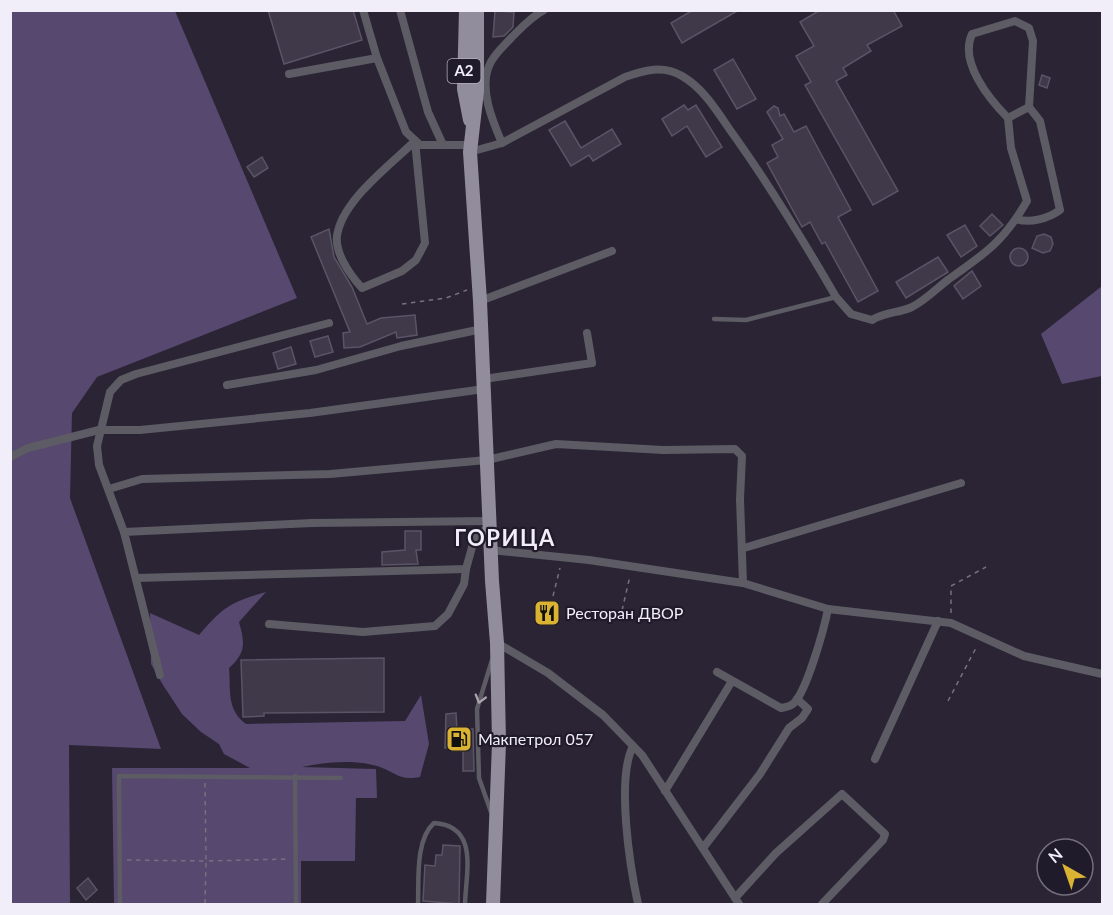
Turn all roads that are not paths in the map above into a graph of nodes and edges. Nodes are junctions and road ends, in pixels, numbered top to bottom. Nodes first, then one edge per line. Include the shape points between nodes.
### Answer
1 (363, 10) edge
2 (400, 10) edge
3 (466, 10) edge
4 (477, 10) edge
5 (544, 10) edge
6 (376, 58) junction
7 (289, 74) dead end
8 (1029, 107) junction
9 (1008, 118) junction
10 (415, 141) junction
11 (471, 142) junction
12 (502, 143) junction
13 (443, 145) junction
14 (1016, 219) junction
15 (612, 251) dead end
16 (836, 297) junction
17 (480, 301) junction
18 (714, 320) dead end
19 (329, 323) dead end
20 (482, 329) junction
21 (587, 333) dead end
22 (484, 384) junction
23 (227, 385) dead end
24 (99, 430) junction
25 (10, 457) edge
26 (487, 460) junction
27 (961, 483) dead end
28 (109, 489) junction
29 (489, 524) junction
30 (124, 532) junction
31 (744, 548) junction
32 (490, 550) junction
33 (466, 569) junction
34 (136, 578) junction
35 (743, 583) junction
36 (828, 609) junction
37 (938, 621) junction
38 (269, 624) dead end
39 (497, 643) junction
40 (717, 672) dead end
41 (1102, 674) edge
42 (160, 675) dead end
43 (732, 681) junction
44 (797, 699) junction
45 (633, 746) junction
46 (874, 759) dead end
47 (295, 776) junction
48 (341, 778) dead end
49 (665, 791) junction
50 (497, 834) junction
51 (703, 848) junction
52 (737, 902) edge
53 (120, 904) edge
54 (296, 904) edge
55 (418, 904) edge
56 (465, 904) edge
57 (493, 904) edge
58 (638, 904) edge
59 (822, 904) edge

1 - 6 street
2 - 13 street via 428,112
3 - 11 main road, A2 via 464,89
4 - 11 main road, A2 via 477,91
5 - 12 street via 532,17 488,67 486,85 491,117
6 - 7 street
6 - 10 street via 406,132
8 - 9 street
8 - 9 street via 1033,41 1029,28 1015,21 972,34 969,59 995,105
8 - 14 street via 1040,121 1060,210 1052,216
9 - 14 street via 1011,148 1027,201
10 - 10 street via 351,204 337,232 341,257 362,288 402,271 416,260 425,243
10 - 13 street via 420,145
11 - 12 street
11 - 13 street
11 - 17 main road, A2
12 - 16 street via 625,77 664,69 681,75 697,87 759,170
14 - 16 street via 999,243 910,308 872,320 851,314
15 - 17 street
16 - 18 lane via 746,320
17 - 20 main road, A2
19 - 24 street via 121,380 110,392
20 - 22 main road, A2
20 - 23 street via 316,370
21 - 22 street via 592,363
22 - 24 street via 310,413 140,430
22 - 26 main road, A2
24 - 25 street via 28,448
24 - 28 street via 99,465
26 - 28 street via 330,474 142,479
26 - 29 main road, A2
26 - 31 street via 556,444 663,450 735,449 742,456
27 - 31 street
28 - 30 street
29 - 30 street via 312,523
29 - 32 main road, A2
29 - 33 street via 474,540
30 - 34 street
31 - 35 street
32 - 35 street
32 - 39 main road, A2
33 - 34 street
33 - 38 street via 464,584 448,614 435,626 363,632
34 - 42 street
35 - 36 street
36 - 37 street
36 - 44 street via 821,642
37 - 41 street via 951,623 1024,656
37 - 46 street
39 - 45 street via 548,673 603,715
39 - 50 main road, A2
39 -> 50 lane via 477,709 479,778
40 - 43 street
43 - 44 street via 781,708
43 - 49 street
44 - 51 street via 806,705 806,714 789,728 760,774
45 - 49 street
45 - 58 street via 627,759 627,823
47 - 48 lane
47 - 53 lane via 119,776
47 - 54 lane
49 - 51 street
50 - 57 main road, A2
51 - 52 street
52 - 59 street via 776,853 842,794 885,834 884,840
55 - 56 lane via 423,841 426,830 434,823 450,824 466,845

